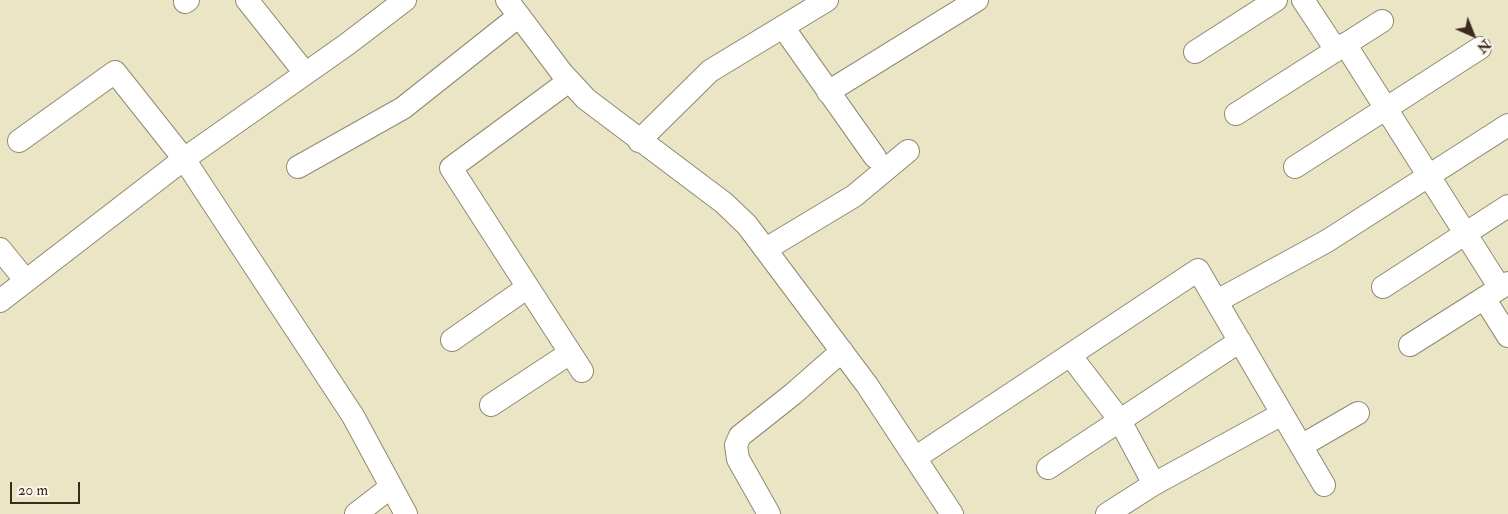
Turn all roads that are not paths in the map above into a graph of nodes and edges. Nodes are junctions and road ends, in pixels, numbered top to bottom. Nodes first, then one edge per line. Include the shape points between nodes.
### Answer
1 (247, 0) edge
2 (405, 0) edge
3 (827, 0) edge
4 (977, 0) edge
5 (1276, 0) edge
6 (1303, 0) edge
7 (513, 8) edge
8 (1382, 21) dead end
9 (783, 27) junction
10 (1341, 47) junction
11 (1480, 48) dead end
12 (1195, 52) dead end
13 (306, 73) junction
14 (569, 81) junction
15 (828, 92) junction
16 (1386, 108) junction
17 (1236, 114) dead end
18 (1508, 125) edge
19 (639, 140) junction
20 (19, 141) dead end
21 (908, 151) dead end
22 (875, 157) dead end
23 (184, 159) junction
24 (298, 167) dead end
25 (1295, 167) dead end
26 (1429, 176) junction
27 (1508, 206) edge
28 (1466, 234) junction
29 (0, 249) edge
30 (766, 249) junction
31 (26, 281) junction
32 (528, 286) junction
33 (1383, 287) dead end
34 (1497, 290) edge
35 (0, 301) edge
36 (1217, 302) junction
37 (1508, 336) edge
38 (452, 340) dead end
39 (1240, 341) junction
40 (1410, 345) dead end
41 (842, 351) junction
42 (1070, 354) junction
43 (491, 405) dead end
44 (1358, 413) dead end
45 (1282, 414) junction
46 (1119, 419) junction
47 (1301, 446) junction
48 (915, 458) junction
49 (1048, 468) dead end
50 (1154, 484) junction
51 (1324, 485) dead end
52 (391, 487) junction
53 (356, 514) edge
54 (406, 514) edge
55 (769, 514) edge
56 (952, 514) edge
57 (1107, 514) edge

1 - 13 street
2 - 13 street
3 - 9 street
4 - 15 street
5 - 12 street
6 - 10 street
7 - 14 street
7 - 24 street via 403,108
8 - 10 street
9 - 15 street
9 - 19 street via 710,71
10 - 16 street
10 - 17 street
11 - 16 street
13 - 23 street
14 - 19 street via 586,100
14 - 32 street via 452,168
15 - 22 street
16 - 25 street
16 - 26 street
18 - 26 street
19 - 30 street via 724,203
20 - 23 street via 115,72
21 - 30 street via 854,196
23 - 31 street
23 - 52 street via 353,416
26 - 28 street
26 - 36 street via 1327,241
27 - 28 street
28 - 33 street
28 - 34 street
29 - 31 street
30 - 41 street
31 - 35 street
32 - 38 street
32 - 43 street via 576,362
34 - 37 street
34 - 40 street
36 - 39 street
36 - 42 street via 1198,270
39 - 45 street
39 - 46 street
41 - 48 street
41 - 55 street via 740,436 736,445 738,459
42 - 46 street
42 - 48 street
44 - 47 street
45 - 47 street
45 - 50 street
46 - 49 street
46 - 50 street
47 - 51 street
48 - 56 street
50 - 57 street
52 - 53 street
52 - 54 street

